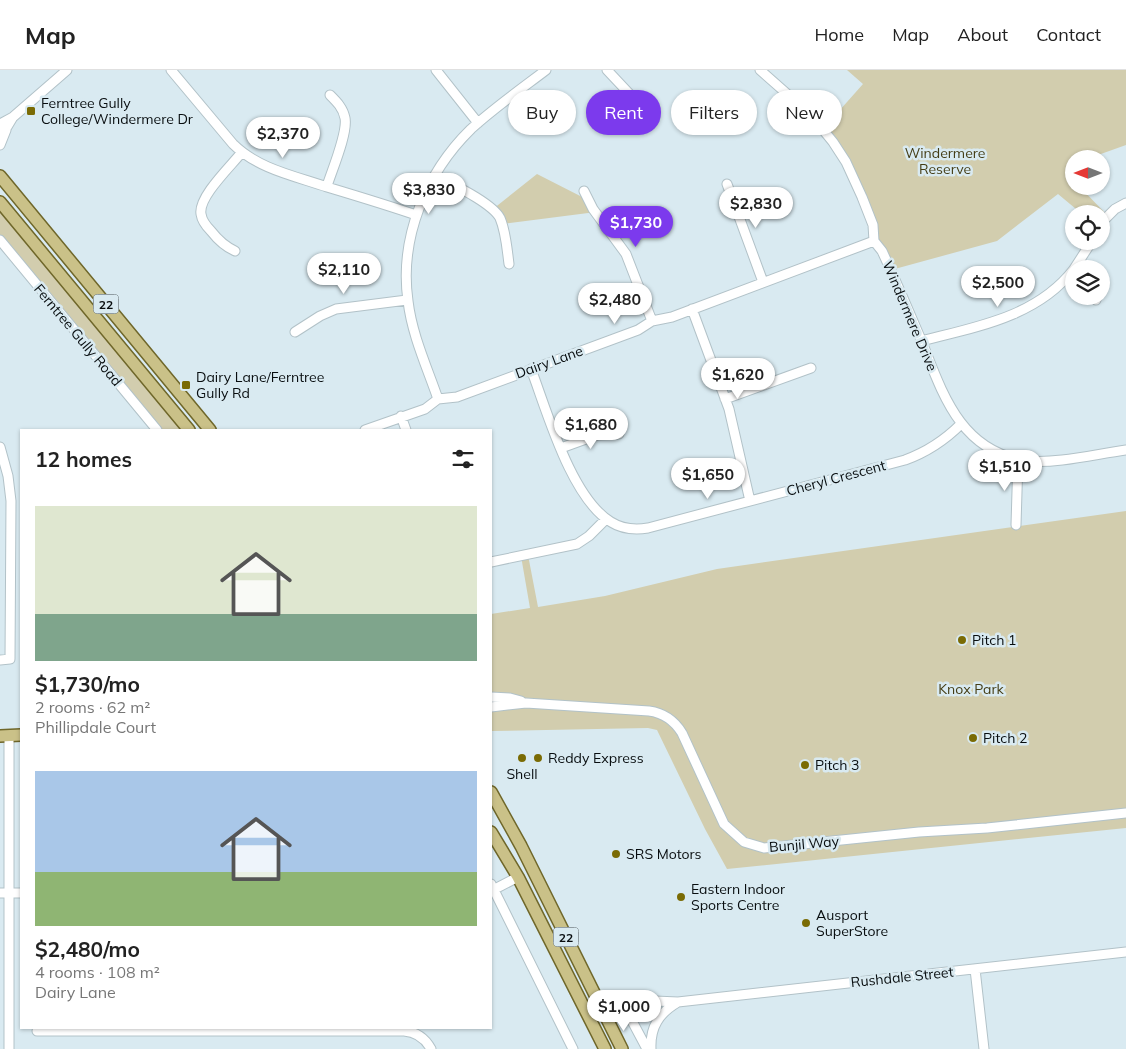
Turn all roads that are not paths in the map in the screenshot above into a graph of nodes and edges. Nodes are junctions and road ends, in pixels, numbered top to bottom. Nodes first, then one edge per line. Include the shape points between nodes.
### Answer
1 (67, 70) edge
2 (171, 70) edge
3 (436, 70) edge
4 (546, 70) edge
5 (607, 70) edge
6 (760, 70) edge
7 (626, 90) edge
8 (330, 95) dead end
9 (478, 123) junction
10 (4, 126) edge
11 (0, 134) edge
12 (0, 145) edge
13 (242, 152) junction
14 (435, 175) junction
15 (0, 176) edge
16 (727, 184) dead end
17 (327, 186) junction
18 (584, 190) dead end
19 (0, 202) edge
20 (1126, 202) edge
21 (1110, 214) edge
22 (416, 215) junction
23 (0, 240) edge
24 (874, 241) junction
25 (235, 251) dead end
26 (509, 264) dead end
27 (1065, 279) edge
28 (763, 282) junction
29 (407, 300) junction
30 (692, 309) junction
31 (652, 321) junction
32 (295, 332) dead end
33 (921, 341) junction
34 (811, 368) dead end
35 (531, 369) junction
36 (438, 399) junction
37 (726, 399) junction
38 (401, 416) junction
39 (962, 424) junction
40 (156, 429) edge
41 (188, 429) edge
42 (209, 429) edge
43 (368, 429) edge
44 (406, 429) edge
45 (620, 434) dead end
46 (0, 447) edge
47 (561, 448) junction
48 (1126, 450) edge
49 (2, 459) edge
50 (1018, 459) junction
51 (750, 501) junction
52 (606, 519) junction
53 (1016, 525) dead end
54 (492, 562) edge
55 (0, 660) edge
56 (492, 697) edge
57 (526, 703) junction
58 (492, 707) edge
59 (4, 736) edge
60 (20, 736) edge
61 (492, 794) edge
62 (1126, 813) edge
63 (492, 834) edge
64 (518, 877) junction
65 (492, 888) edge
66 (4, 893) edge
67 (20, 893) edge
68 (1126, 952) edge
69 (975, 969) junction
70 (678, 1002) junction
71 (623, 1004) junction
72 (600, 1006) junction
73 (586, 1012) junction
74 (4, 1031) edge
75 (37, 1031) dead end
76 (9, 1049) edge
77 (430, 1049) edge
78 (573, 1049) edge
79 (605, 1049) edge
80 (622, 1049) edge
81 (647, 1049) edge
82 (651, 1049) edge
83 (984, 1049) edge

1 - 10 street
2 - 13 street
3 - 9 street
4 - 9 street
5 - 7 street
6 - 24 street, Windermere Drive via 811,115 840,152 872,222
8 - 17 street via 344,113 345,128
9 - 14 street via 454,148
10 - 11 street
10 - 12 street
13 - 17 street via 264,165
13 - 25 street via 206,196 201,210 206,226 221,244
14 - 22 street
14 - 26 street via 496,213 504,231
15 - 42 main road, 22
16 - 28 street
17 - 22 street
18 - 31 street via 626,254
19 - 41 main road, Ferntree Gully Road / 22
20 - 21 street
22 - 29 street via 408,255
23 - 40 street, Ferntree Gully Road
24 - 28 street, Dairy Lane
24 - 33 street, Windermere Drive via 882,251
27 - 33 street via 1038,301 1013,315
28 - 30 street, Dairy Lane
29 - 32 street via 336,309
29 - 36 street via 413,328
30 - 31 street, Dairy Lane
30 - 37 street
31 - 35 street, Dairy Lane via 638,330
33 - 39 street, Windermere Drive via 943,393
34 - 37 street
35 - 36 street, Dairy Lane via 454,398
35 - 47 street, Cheryl Crescent
36 - 38 street, Dairy Lane via 425,409
37 - 51 street
38 - 43 street, Dairy Lane
38 - 44 street
39 - 50 street, Windermere Drive via 985,445
39 - 51 street, Cheryl Crescent via 943,441 914,457
45 - 47 street via 597,435
46 - 49 street
47 - 52 street, Cheryl Crescent via 583,492
48 - 50 street, Windermere Drive via 1048,461
49 - 55 street via 10,492 10,660
50 - 53 street
51 - 52 street, Cheryl Crescent via 641,530 618,526
52 - 54 street via 577,544
56 - 57 street, Bunjil Way
57 - 58 street, Bunjil Way
57 - 62 street, Bunjil Way via 661,713 682,733 724,824 744,842 764,848
59 - 60 main road
59 - 66 street
61 - 72 main road, 22
63 - 64 main road, 22
64 - 65 street
64 - 73 main road, 22
65 - 78 street
66 - 67 street
66 - 74 street
68 - 69 street, Rushdale Street
69 - 70 street, Rushdale Street
69 - 83 street
70 - 71 street, Rushdale Street
70 - 82 street via 664,1011 654,1026
71 - 72 street, Rushdale Street
71 - 81 street
72 - 73 street, Rushdale Street
72 - 80 main road, 22
73 - 79 main road, 22
74 - 76 street
75 - 77 street via 404,1031 424,1038

